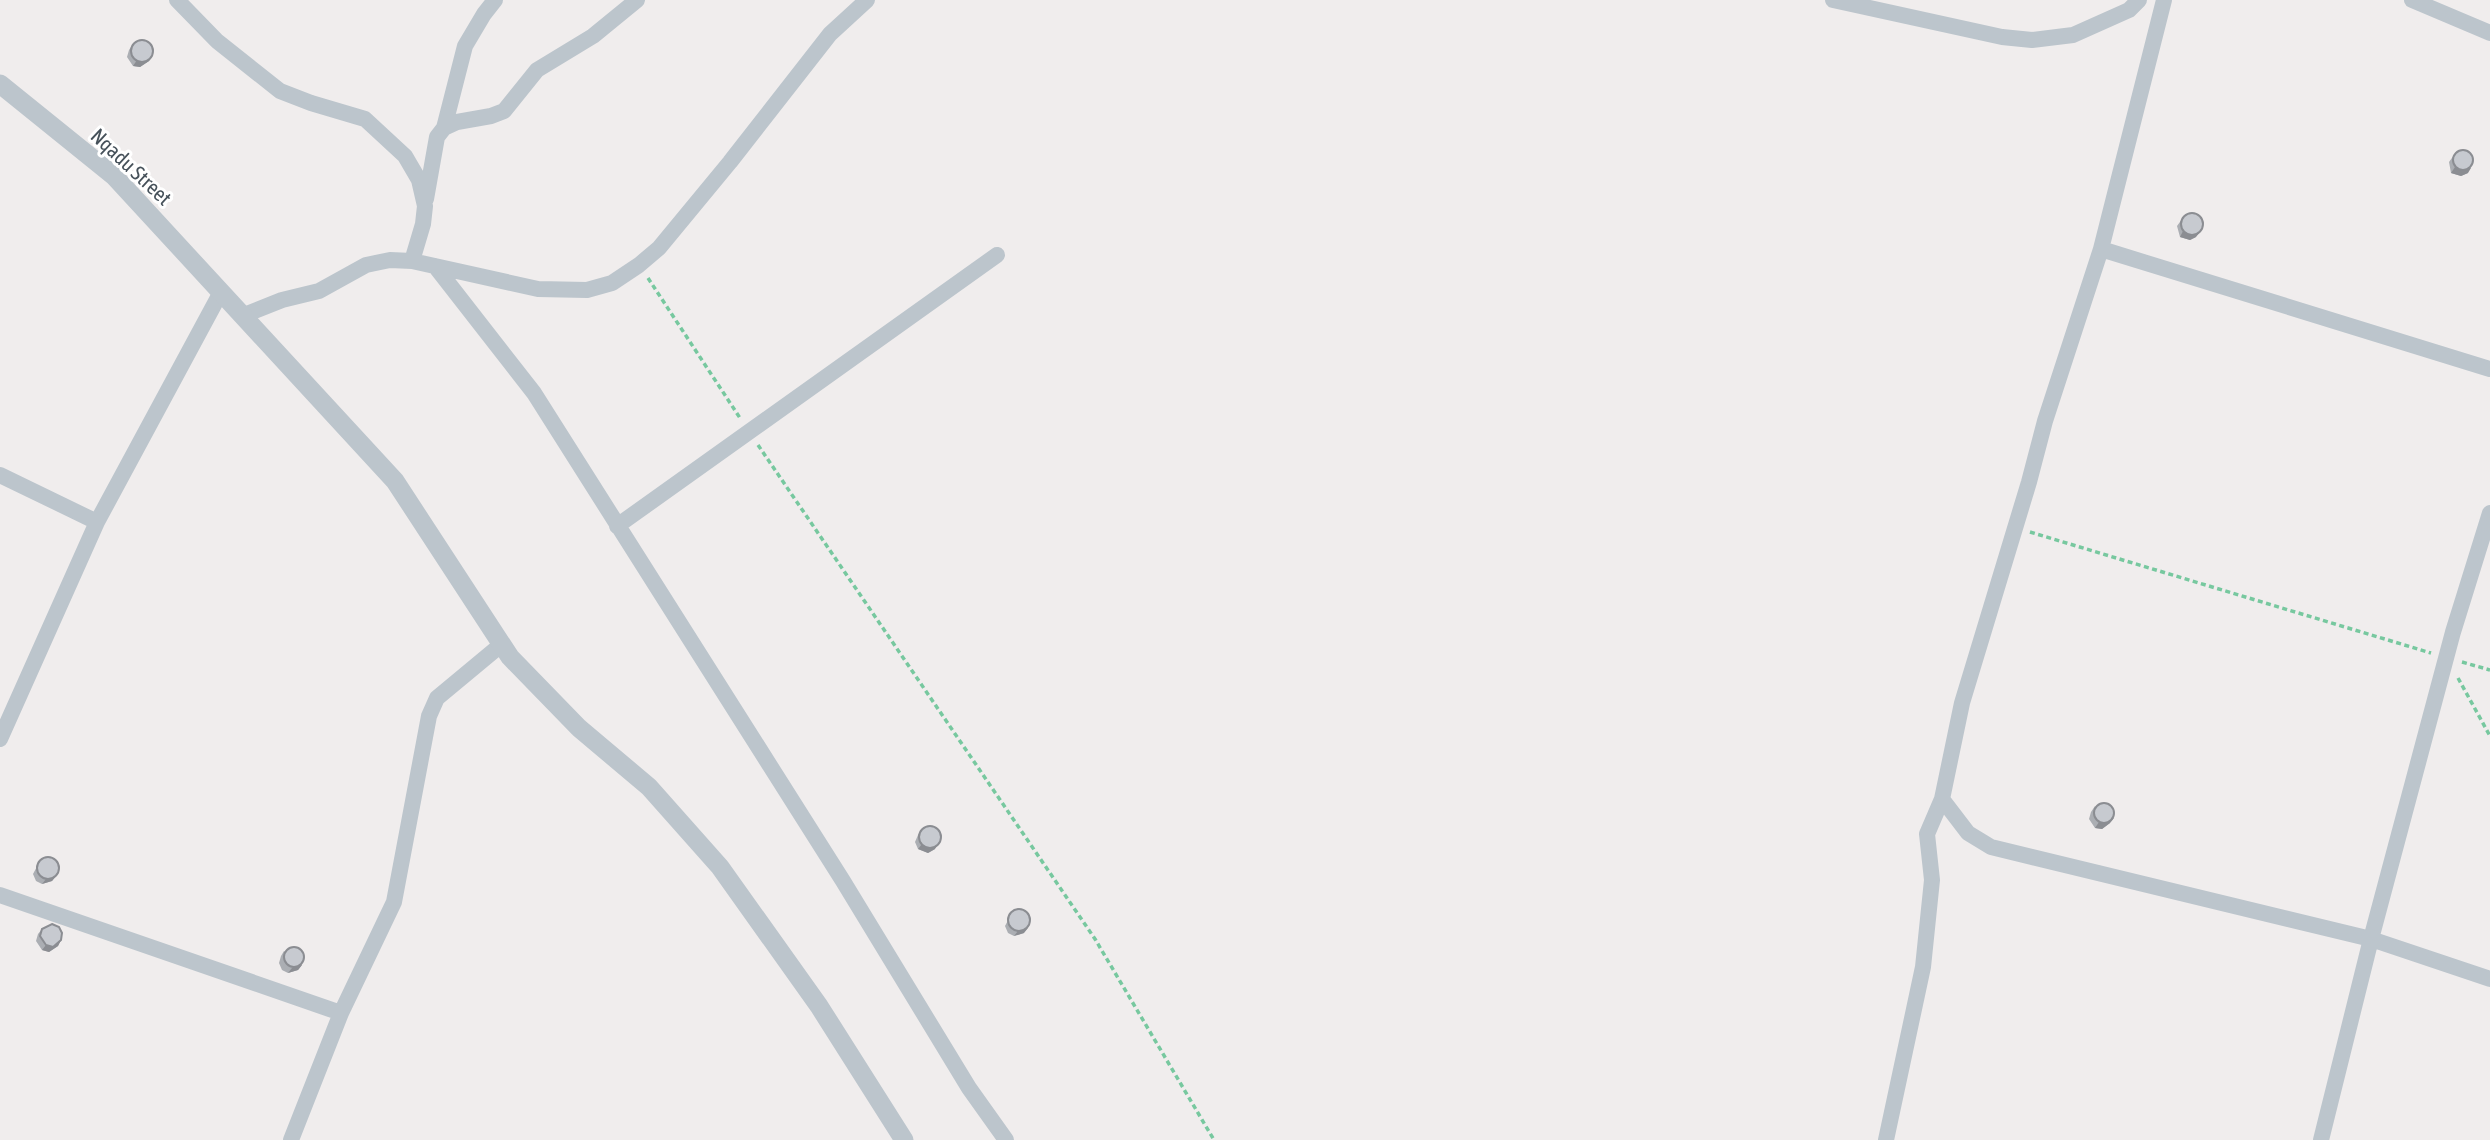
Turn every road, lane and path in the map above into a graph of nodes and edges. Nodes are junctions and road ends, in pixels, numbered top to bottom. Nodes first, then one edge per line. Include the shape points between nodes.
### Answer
1 (177, 0) edge
2 (495, 0) edge
3 (637, 0) edge
4 (867, 0) edge
5 (1833, 0) edge
6 (2138, 0) edge
7 (2164, 0) edge
8 (2412, 0) edge
9 (2490, 33) edge
10 (0, 85) edge
11 (444, 128) junction
12 (425, 206) junction
13 (2101, 249) junction
14 (997, 256) dead end
15 (412, 261) junction
16 (639, 265) junction
17 (435, 266) junction
18 (221, 292) junction
19 (242, 316) junction
20 (2490, 369) edge
21 (749, 432) junction
22 (0, 475) edge
23 (2490, 513) edge
24 (97, 522) junction
25 (617, 526) junction
26 (2015, 528) junction
27 (502, 644) junction
28 (2446, 658) junction
29 (2490, 670) edge
30 (2490, 736) edge
31 (0, 738) edge
32 (1942, 799) junction
33 (0, 895) edge
34 (2371, 939) junction
35 (2490, 979) edge
36 (341, 1013) junction
37 (291, 1140) edge
38 (904, 1140) edge
39 (1006, 1140) edge
40 (1214, 1140) edge
41 (1886, 1140) edge
42 (2321, 1140) edge

1 - 12 street via 217,41 280,91 365,119 376,128 412,166
2 - 11 street via 465,46
3 - 11 street via 593,36 537,70 504,111
4 - 16 street via 830,34 659,248
5 - 6 street via 2032,40 2073,35 2129,10
7 - 13 street
8 - 9 street
10 - 18 street, Nqadu Street via 114,176
11 - 12 street via 437,137
12 - 15 street
13 - 20 street
13 - 26 street
14 - 21 street
15 - 17 street
15 - 19 street via 366,265 318,291
16 - 17 street via 612,283 587,290 538,289
16 - 21 path
17 - 25 street via 534,393
18 - 19 street, Nqadu Street
18 - 24 street
19 - 27 street, Nqadu Street via 395,481
21 - 25 street
21 - 40 path via 1095,939
22 - 24 street
23 - 28 street
24 - 31 street
25 - 39 street
26 - 28 path
26 - 32 street via 1962,703
27 - 36 street via 437,698 429,716 394,902
27 - 38 street, Nqadu Street via 552,702 649,787 720,867 819,1006
28 - 29 path
28 - 30 path
28 - 34 street
32 - 34 street via 1968,833 1991,847
32 - 41 street via 1927,834 1932,880 1923,967
33 - 36 street
34 - 35 street
34 - 42 street
36 - 37 street

